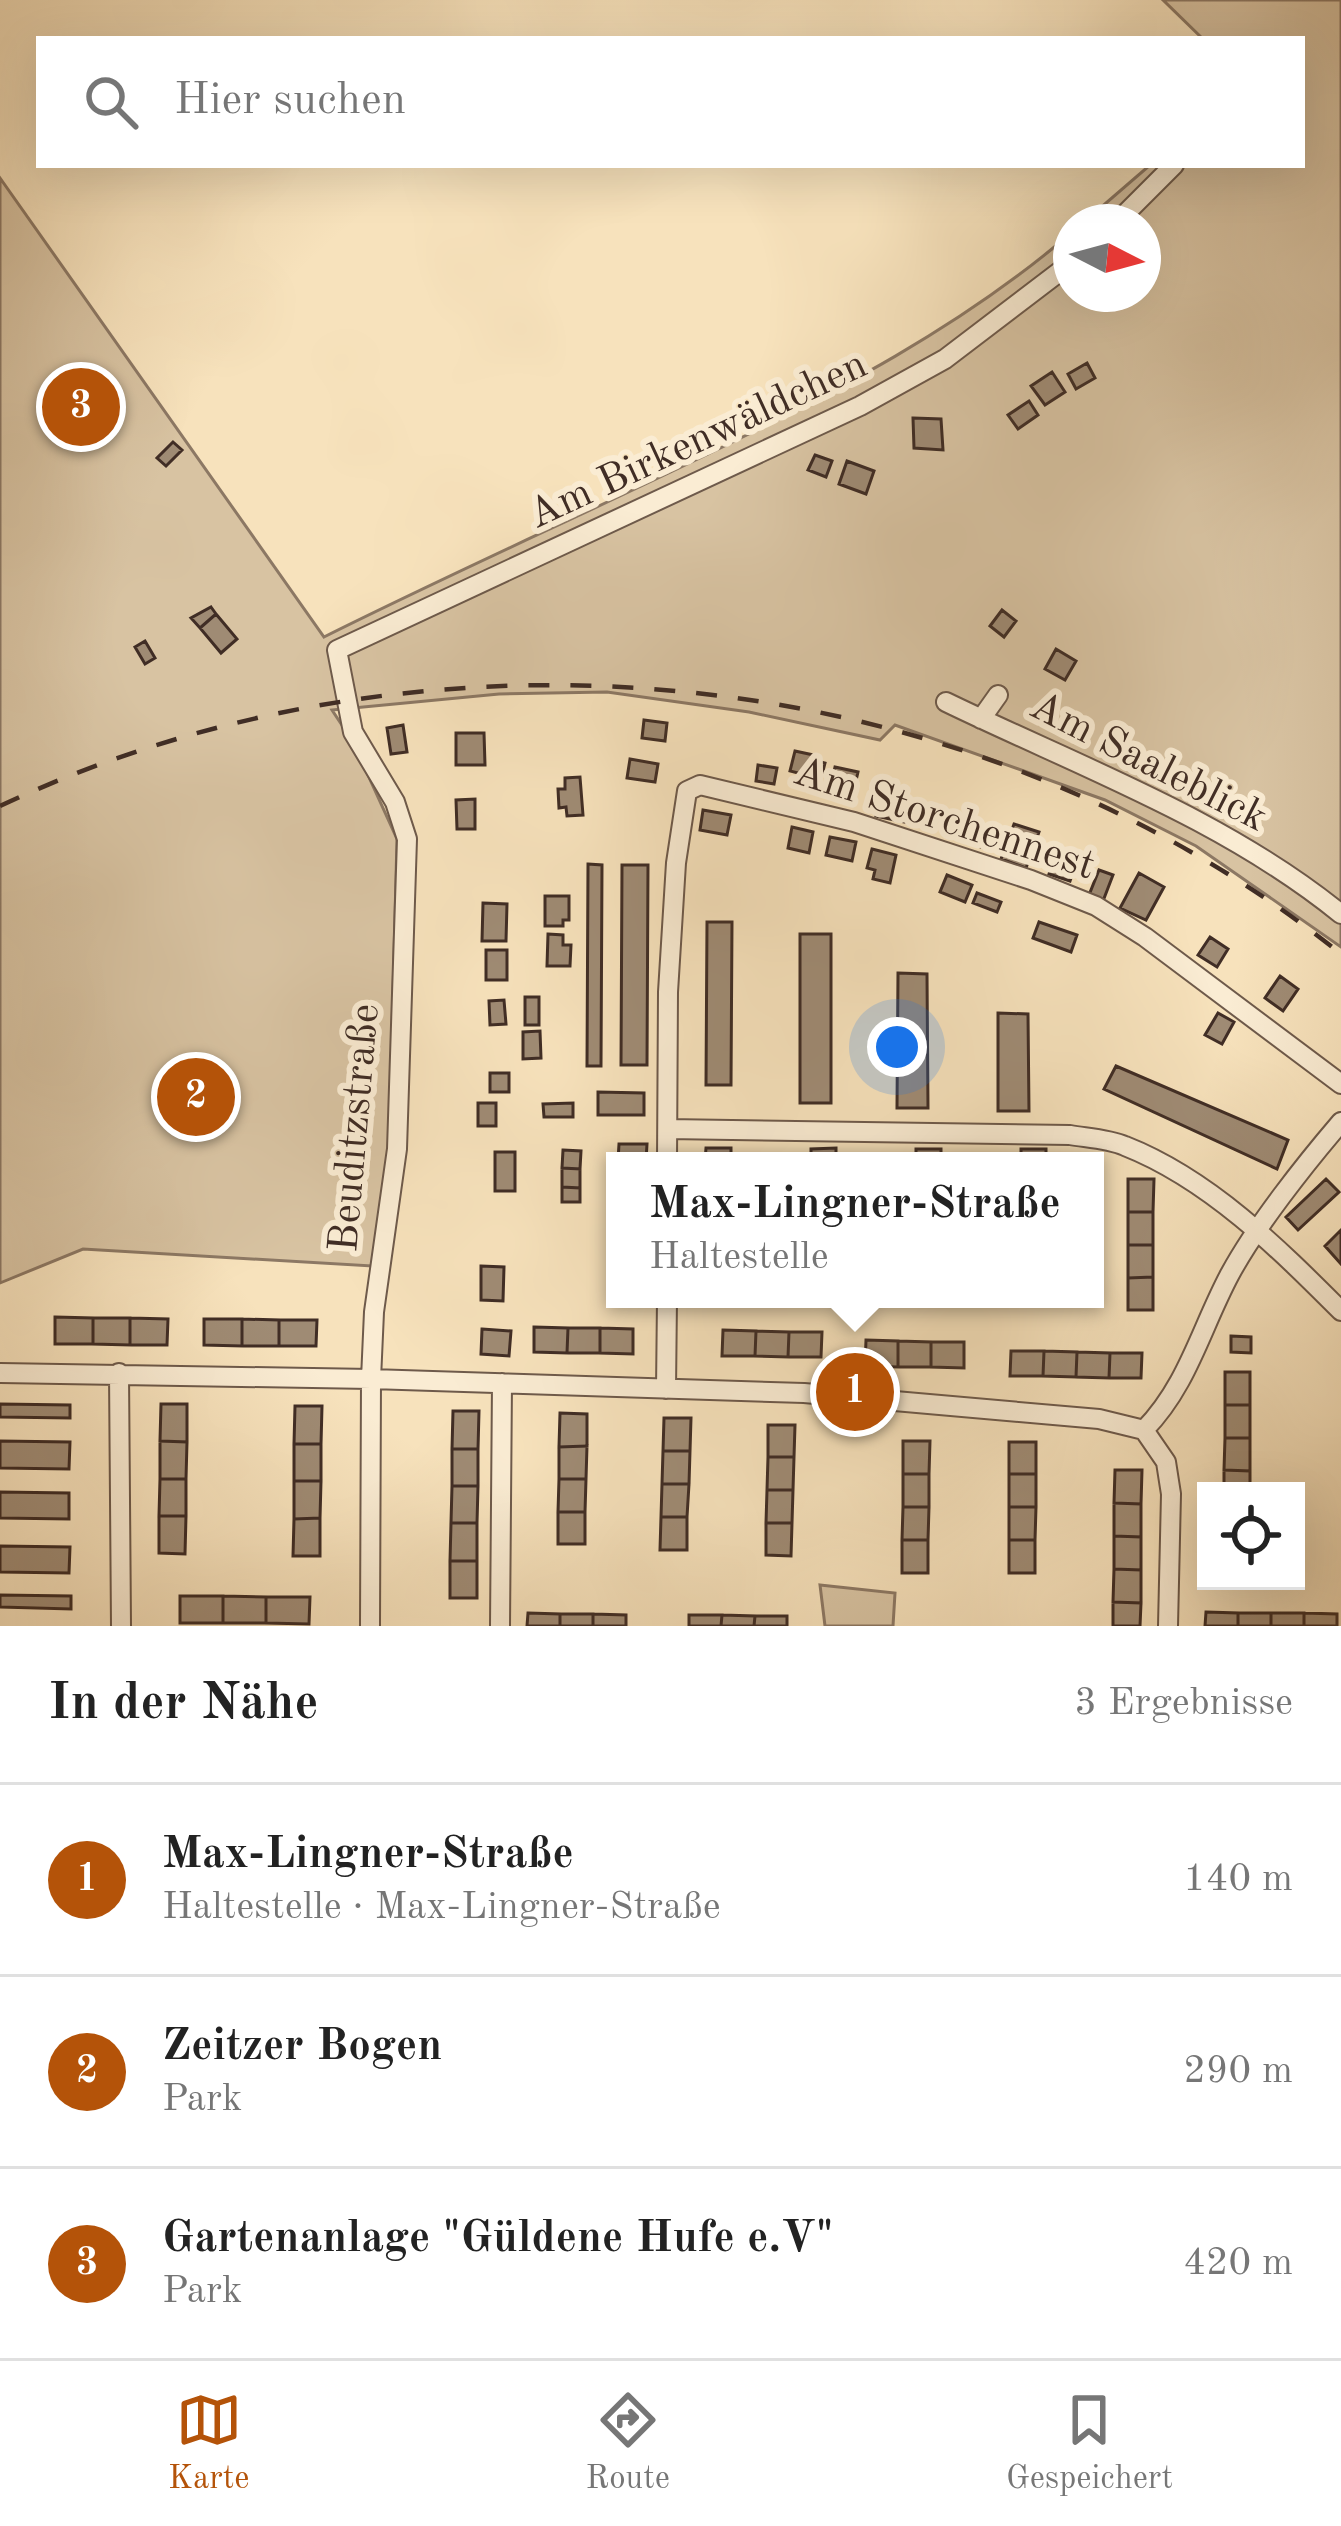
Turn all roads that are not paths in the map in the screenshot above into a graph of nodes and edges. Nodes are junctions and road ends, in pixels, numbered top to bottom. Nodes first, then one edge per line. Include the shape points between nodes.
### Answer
1 (1171, 168) edge
2 (1135, 204) edge
3 (1053, 277) edge
4 (337, 650) joint
5 (998, 695) dead end
6 (946, 702) dead end
7 (981, 719) junction
8 (1341, 914) edge
9 (1341, 1084) edge
10 (1341, 1122) edge
11 (668, 1129) junction
12 (668, 1152) edge
13 (1257, 1235) junction
14 (667, 1308) edge
15 (1341, 1311) edge
16 (0, 1373) edge
17 (119, 1373) junction
18 (370, 1379) junction
19 (502, 1383) junction
20 (666, 1389) junction
21 (1144, 1430) junction
22 (121, 1626) edge
23 (370, 1626) edge
24 (500, 1626) edge
25 (1168, 1626) edge

1 - 2 street
3 - 4 street, Am Birkenwäldchen via 945,359 860,406
4 - 18 street, Beuditzstraße via 353,732 407,839 398,1149
5 - 7 street
6 - 7 street, Am Saaleblick
7 - 8 street, Am Saaleblick via 1210,828
9 - 11 street, Am Storchennest via 1096,906 913,841 700,785 686,791 676,862
10 - 13 street
11 - 12 street
11 - 13 street via 1070,1136 1122,1144 1193,1180
13 - 15 street
13 - 21 street via 1230,1274 1190,1367
14 - 20 street
16 - 17 street
17 - 18 street
17 - 22 street
18 - 19 street
18 - 23 street, Beuditzstraße
19 - 20 street
19 - 24 street
20 - 21 street via 1099,1419
21 - 25 street via 1166,1462 1172,1494

